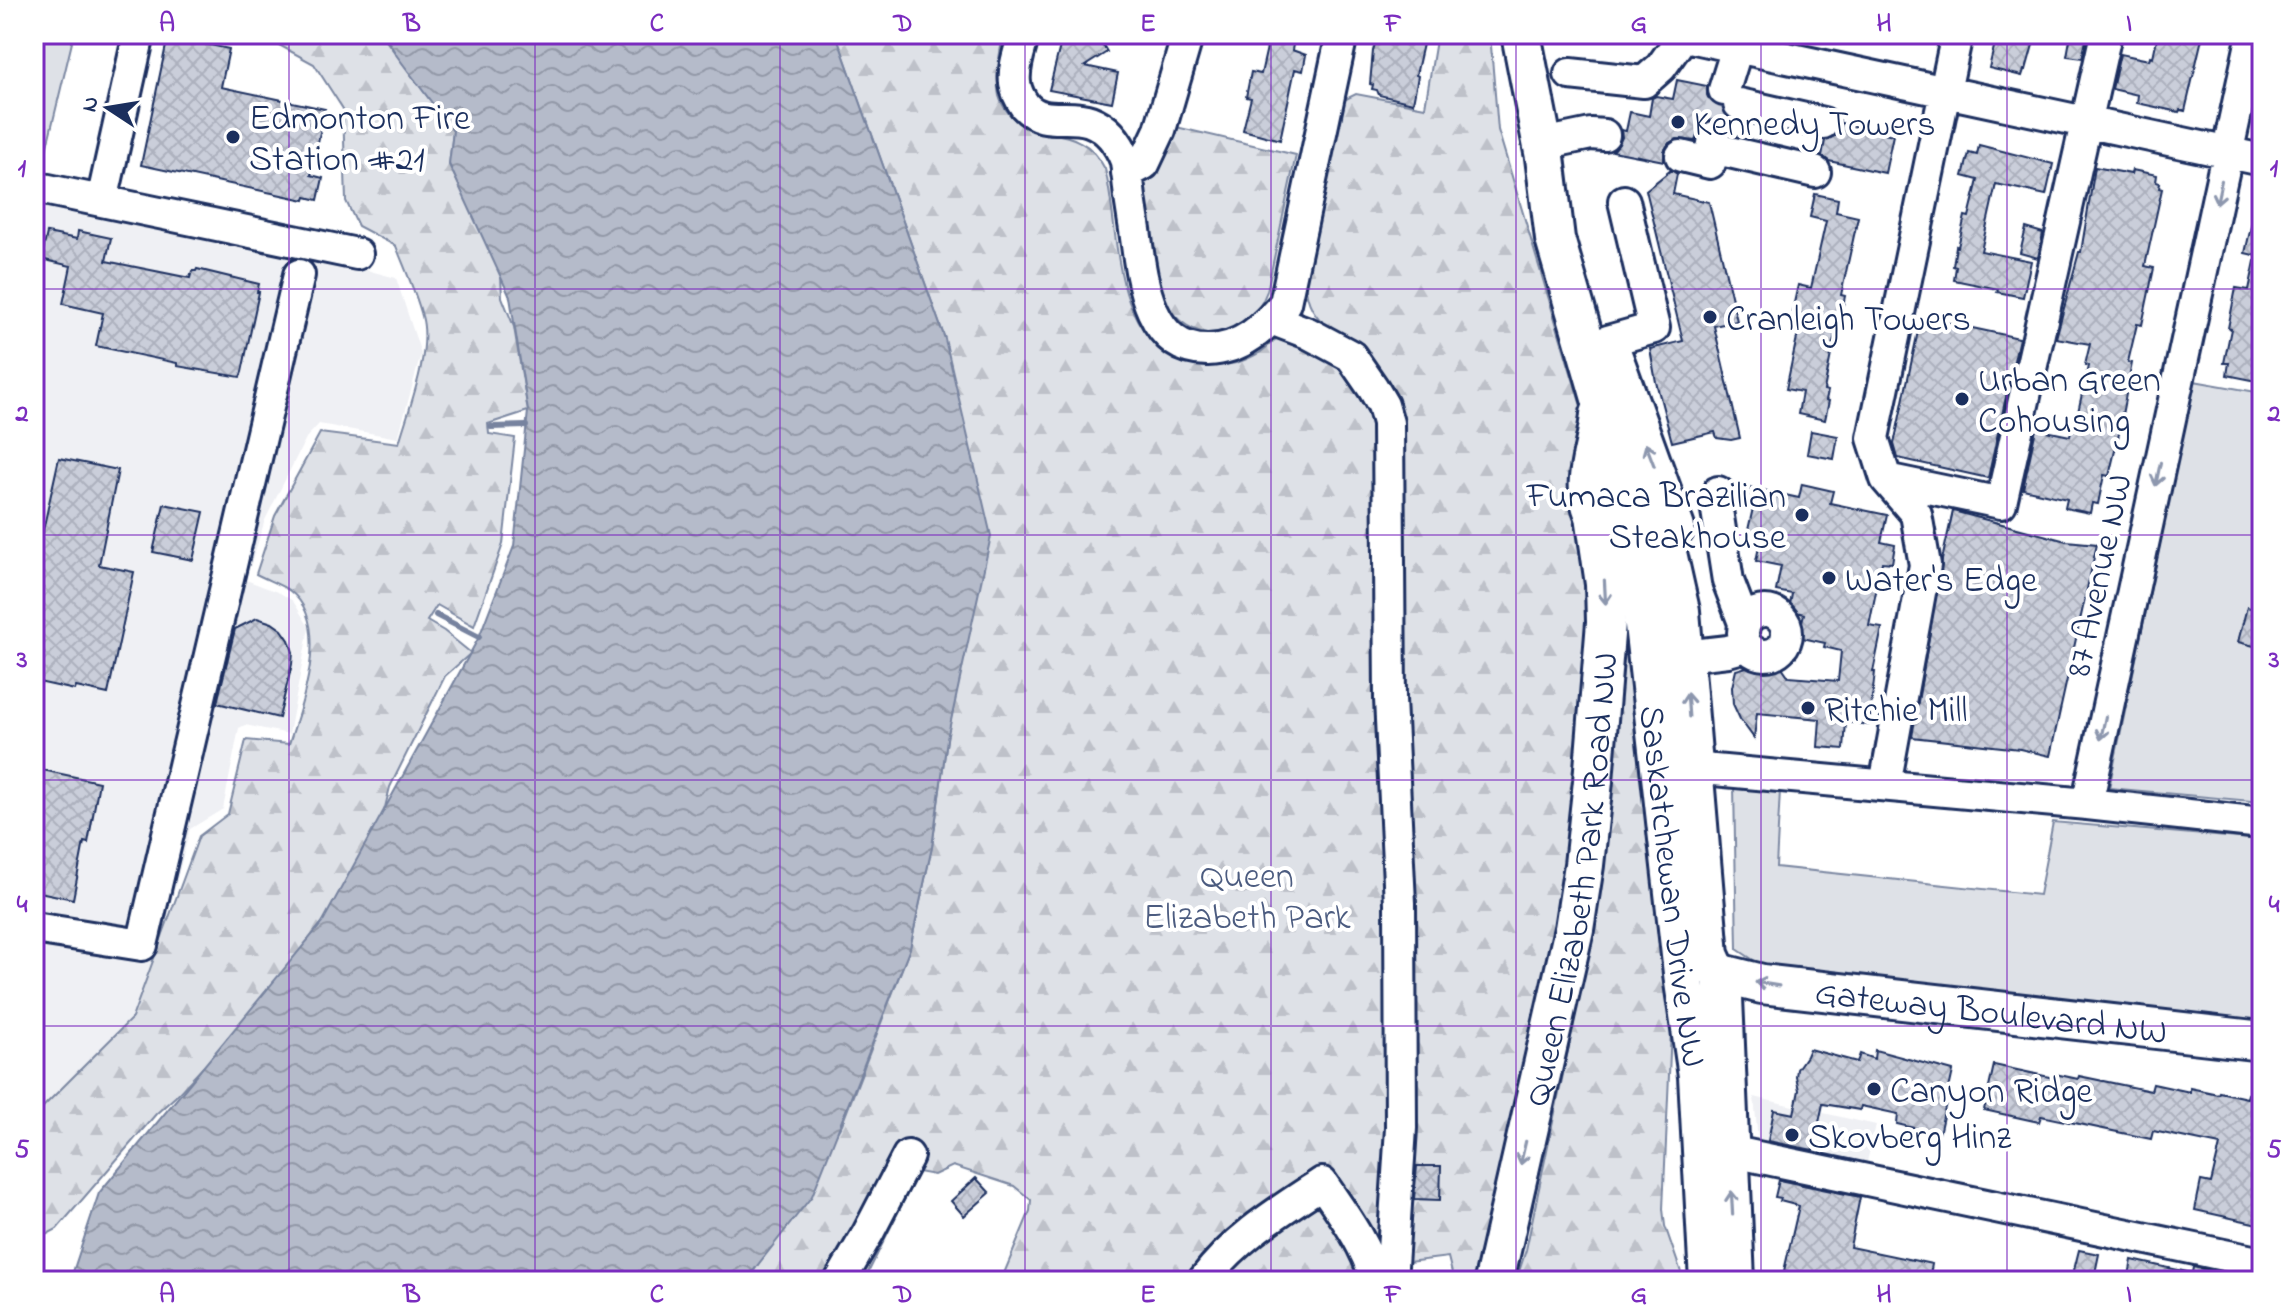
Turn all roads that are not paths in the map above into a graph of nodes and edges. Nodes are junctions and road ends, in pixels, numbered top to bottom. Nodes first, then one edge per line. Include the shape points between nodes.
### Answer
1 (139, 34) edge
2 (1024, 34) edge
3 (1188, 34) edge
4 (1342, 34) edge
5 (1521, 34) edge
6 (1957, 34) edge
7 (2106, 34) edge
8 (2253, 34) edge
9 (1679, 35) edge
10 (1790, 47) edge
11 (1737, 48) junction
12 (1570, 74) dead end
13 (1945, 92) junction
14 (2087, 122) junction
15 (1823, 123) dead end
16 (1604, 135) dead end
17 (1544, 151) junction
18 (2227, 152) junction
19 (1681, 156) dead end
20 (2262, 160) edge
21 (1815, 172) dead end
22 (1127, 173) junction
23 (34, 187) edge
24 (102, 201) junction
25 (1624, 201) dead end
26 (357, 254) dead end
27 (299, 275) dead end
28 (1278, 311) junction
29 (1608, 341) junction
30 (1600, 395) junction
31 (1886, 479) junction
32 (1628, 492) junction
33 (1718, 492) dead end
34 (1595, 515) junction
35 (1680, 611) junction
36 (1684, 656) junction
37 (1692, 768) junction
38 (1885, 785) junction
39 (2087, 804) junction
40 (2262, 823) edge
41 (34, 928) edge
42 (1722, 974) junction
43 (2262, 1041) edge
44 (1698, 1076) junction
45 (1729, 1151) junction
46 (908, 1156) dead end
47 (2262, 1263) edge
48 (840, 1281) edge
49 (1203, 1281) edge
50 (1376, 1281) edge
51 (1391, 1281) edge
52 (1494, 1281) edge
53 (1709, 1281) edge
54 (1735, 1281) edge

1 - 24 street
2 - 22 street via 1015,81 1022,102 1040,116 1076,118 1102,127 1121,148
3 - 22 street via 1160,130 1144,164
4 - 28 street
5 - 17 main road, Saskatchewan Drive NW
6 - 13 street
7 - 14 street
8 - 18 street, 87 Avenue NW
9 - 11 street
9 - 12 street via 1661,67 1644,82
10 - 11 street
10 - 13 street
11 - 15 street via 1732,97
13 - 14 street
13 - 31 street via 1873,438
14 - 18 street
14 - 31 street via 2001,503
16 - 17 street via 1591,134
17 - 29 main road, Saskatchewan Drive NW
17 - 30 main road, Saskatchewan Drive NW via 1555,239
18 - 20 street
18 -> 39 street, 87 Avenue NW
19 - 21 street via 1710,163 1714,139
22 - 28 street via 1141,275 1150,307 1164,330 1188,346 1219,349 1249,339
23 - 24 street
24 - 26 street
25 - 29 street via 1654,328
27 - 41 street via 142,945
28 - 51 street via 1351,356 1378,396 1388,423 1401,1096
35 -> 29 main road, Saskatchewan Drive NW via 1681,546
30 - 32 main road, Saskatchewan Drive NW
30 - 34 main road, Queen Elizabeth Park Road NW via 1587,494
31 - 38 street via 1916,514 1925,565
32 - 34 main road via 1606,497
32 - 35 main road, Saskatchewan Drive NW via 1653,511
32 - 44 main road, Saskatchewan Drive NW
33 - 36 street via 1728,581 1745,634 1728,651
34 -> 52 main road, Queen Elizabeth Park Road NW via 1606,622 1584,865
35 - 36 main road, Saskatchewan Drive NW
37 -> 36 main road, Saskatchewan Drive NW
37 - 38 street
37 - 42 main road, Saskatchewan Drive NW via 1709,955
38 - 39 street
39 - 40 street
43 -> 42 main road, Gateway Boulevard NW via 1762,984
42 - 44 main road via 1705,1022
42 - 45 main road, Saskatchewan Drive NW
44 - 53 main road, Saskatchewan Drive NW
45 - 47 street
54 -> 45 main road, Saskatchewan Drive NW
46 - 48 street
49 - 50 street via 1246,1235 1322,1183 1357,1235

